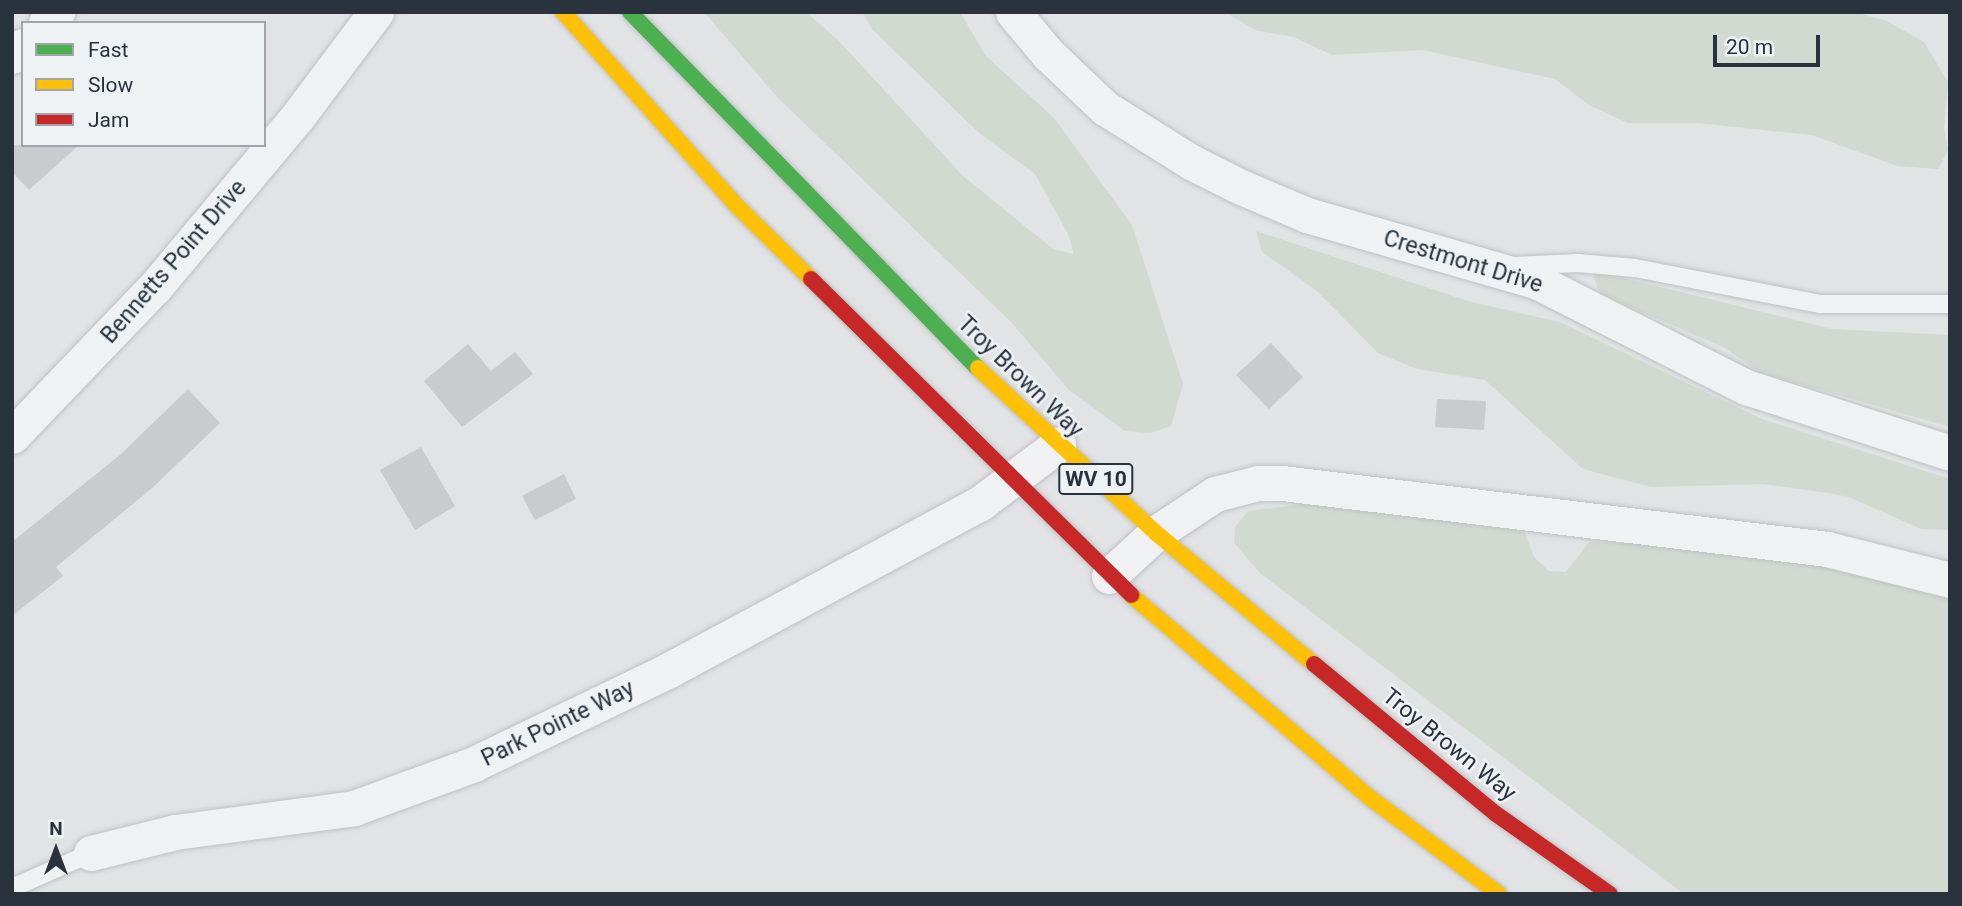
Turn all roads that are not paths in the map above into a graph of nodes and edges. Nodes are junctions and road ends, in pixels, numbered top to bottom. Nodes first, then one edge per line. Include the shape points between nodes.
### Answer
1 (376, 12) edge
2 (563, 12) edge
3 (630, 12) edge
4 (1013, 12) edge
5 (1495, 268) junction
6 (1950, 304) edge
7 (12, 436) edge
8 (1058, 445) junction
9 (1950, 453) edge
10 (1011, 483) junction
11 (1156, 533) junction
12 (1109, 576) junction
13 (1950, 580) edge
14 (92, 853) joint
15 (12, 888) edge
16 (1499, 894) edge
17 (1610, 894) edge

1 - 7 street, Bennetts Point Drive via 298,116 155,287
2 - 10 main road, WV 10 via 737,206
3 - 8 main road, Troy Brown Way / WV 10 via 890,282
4 - 5 street, Crestmont Drive via 1048,54 1105,108 1191,162 1307,215
5 - 6 lane via 1578,263 1683,276 1820,304
5 - 9 street, Crestmont Drive via 1605,313 1776,400
8 - 10 street, Park Pointe Way
8 - 11 main road, Troy Brown Way / WV 10
10 - 12 main road, WV 10
10 - 14 street, Park Pointe Way via 669,670 463,769 354,808 176,832
11 - 12 street
11 - 13 street via 1215,494 1258,483 1282,483 1827,549
11 - 17 main road, Troy Brown Way / WV 10 via 1496,814
12 - 16 main road, WV 10 via 1373,800
14 - 15 lane, Park Pointe Way

